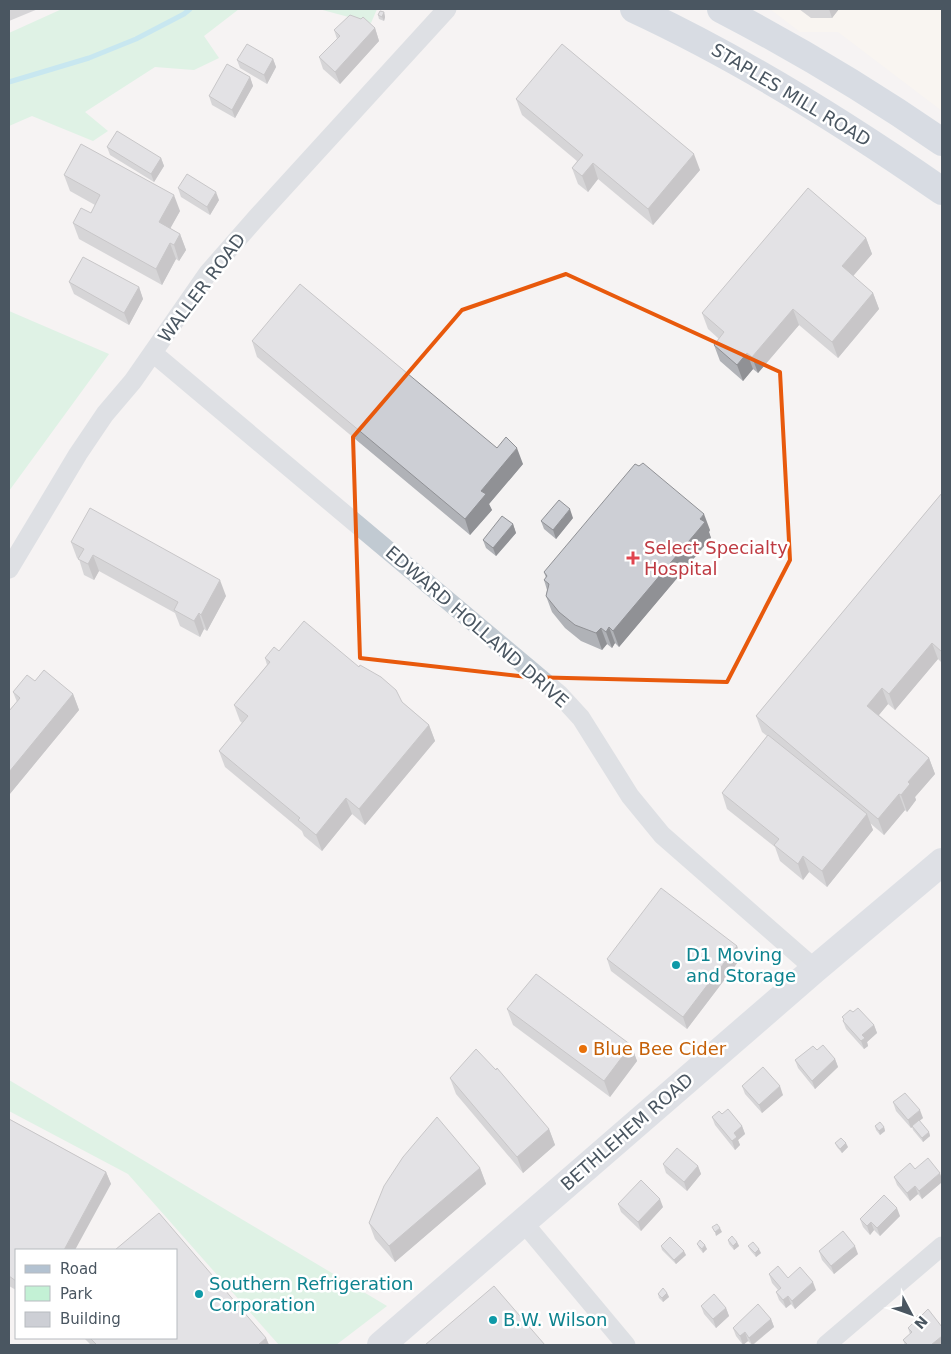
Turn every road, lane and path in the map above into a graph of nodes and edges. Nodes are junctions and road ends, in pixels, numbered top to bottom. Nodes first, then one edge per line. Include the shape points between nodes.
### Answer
1 (448, 9) edge
2 (634, 9) edge
3 (721, 9) edge
4 (942, 142) edge
5 (942, 191) edge
6 (153, 353) junction
7 (9, 568) edge
8 (942, 862) edge
9 (815, 969) junction
10 (522, 1222) junction
11 (942, 1246) edge
12 (382, 1345) edge
13 (626, 1345) edge
14 (826, 1345) edge

1 - 6 street, WALLER ROAD via 235,241 208,273
2 - 5 main road, STAPLES MILL ROAD via 764,76 839,121
3 - 4 main road via 785,42
6 - 7 street, WALLER ROAD via 78,454
6 - 9 street, EDWARD HOLLAND DRIVE via 559,694 581,718 630,796 658,830
8 - 9 street, BETHLEHEM ROAD
9 - 10 street, BETHLEHEM ROAD
10 - 12 street, BETHLEHEM ROAD
10 - 13 street
11 - 14 street

